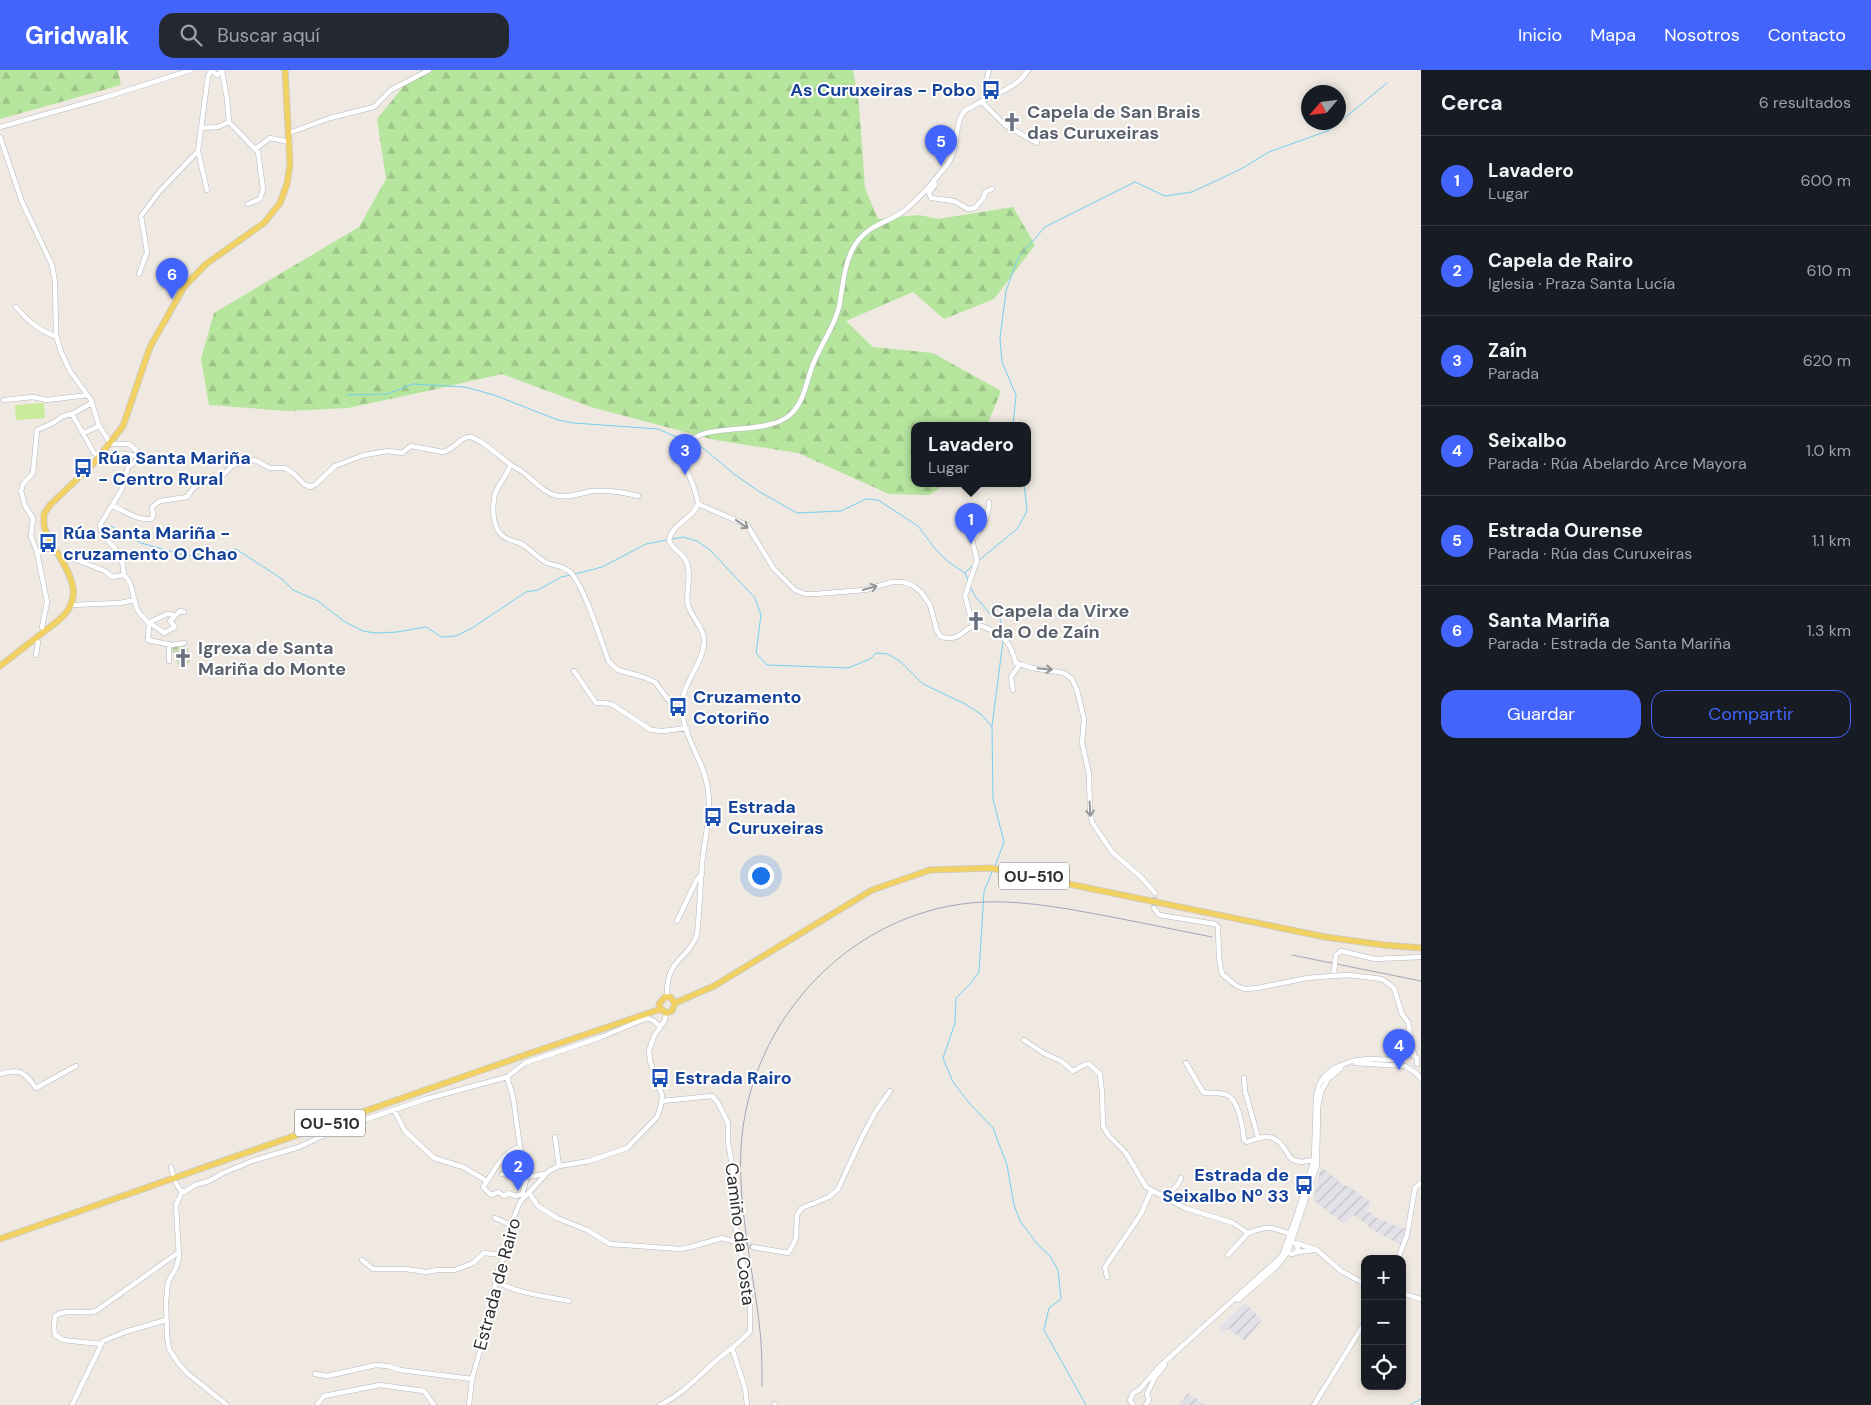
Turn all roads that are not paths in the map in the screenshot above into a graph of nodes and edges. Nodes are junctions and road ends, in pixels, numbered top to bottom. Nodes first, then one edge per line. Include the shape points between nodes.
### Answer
1 (191, 70) edge
2 (285, 70) edge
3 (429, 70) edge
4 (989, 70) edge
5 (1028, 70) edge
6 (211, 71) edge
7 (223, 71) edge
8 (987, 98) junction
9 (982, 101) junction
10 (229, 122) junction
11 (0, 127) edge
12 (201, 128) junction
13 (289, 133) junction
14 (0, 137) edge
15 (290, 142) junction
16 (1037, 143) dead end
17 (255, 149) junction
18 (198, 151) junction
19 (934, 180) junction
20 (992, 189) dead end
21 (207, 190) dead end
22 (248, 204) dead end
23 (139, 274) dead end
24 (164, 275) dead end
25 (184, 287) junction
26 (16, 306) dead end
27 (57, 337) junction
28 (88, 395) junction
29 (4, 400) dead end
30 (92, 403) junction
31 (72, 414) junction
32 (98, 426) junction
33 (84, 432) junction
34 (111, 444) junction
35 (99, 457) junction
36 (139, 457) junction
37 (510, 465) junction
38 (638, 496) dead end
39 (989, 502) dead end
40 (698, 504) junction
41 (112, 506) junction
42 (54, 547) junction
43 (37, 552) junction
44 (61, 557) junction
45 (124, 575) junction
46 (134, 600) junction
47 (72, 605) junction
48 (184, 612) dead end
49 (176, 615) junction
50 (149, 623) junction
51 (973, 626) junction
52 (44, 632) junction
53 (35, 639) junction
54 (184, 643) dead end
55 (169, 644) junction
56 (36, 655) dead end
57 (169, 661) dead end
58 (1020, 664) junction
59 (0, 666) edge
60 (574, 671) dead end
61 (1013, 690) dead end
62 (682, 709) junction
63 (687, 728) junction
64 (702, 874) junction
65 (1155, 893) dead end
66 (1154, 908) dead end
67 (677, 921) dead end
68 (1421, 948) edge
69 (1421, 957) edge
70 (1333, 974) junction
71 (668, 997) junction
72 (675, 1003) junction
73 (663, 1011) junction
74 (660, 1027) junction
75 (1024, 1040) dead end
76 (1411, 1048) junction
77 (1406, 1056) junction
78 (1417, 1056) edge
79 (1186, 1062) dead end
80 (76, 1066) dead end
81 (1414, 1067) edge
82 (0, 1074) edge
83 (507, 1077) junction
84 (1244, 1078) dead end
85 (1421, 1079) edge
86 (890, 1091) dead end
87 (662, 1101) junction
88 (394, 1110) junction
89 (555, 1137) dead end
90 (1258, 1137) junction
91 (520, 1147) junction
92 (1314, 1162) junction
93 (559, 1166) junction
94 (171, 1167) dead end
95 (502, 1174) dead end
96 (546, 1174) junction
97 (173, 1175) dead end
98 (526, 1177) junction
99 (1181, 1178) dead end
100 (487, 1182) junction
101 (176, 1183) dead end
102 (1421, 1183) edge
103 (1310, 1187) junction
104 (1151, 1191) junction
105 (182, 1192) junction
106 (529, 1193) junction
107 (522, 1197) junction
108 (1166, 1197) junction
109 (495, 1218) dead end
110 (511, 1225) junction
111 (1248, 1233) junction
112 (1290, 1235) junction
113 (0, 1239) edge
114 (738, 1242) junction
115 (1292, 1243) junction
116 (743, 1244) tunnel mouth
117 (753, 1247) tunnel mouth
118 (1315, 1250) junction
119 (179, 1252) junction
120 (1291, 1252) junction
121 (504, 1255) junction
122 (1228, 1255) dead end
123 (1399, 1255) edge
124 (1282, 1256) junction
125 (362, 1260) dead end
126 (1107, 1277) dead end
127 (496, 1281) junction
128 (1361, 1282) edge
129 (1406, 1294) edge
130 (1421, 1299) edge
131 (569, 1301) dead end
132 (166, 1320) junction
133 (1361, 1329) edge
134 (101, 1344) junction
135 (732, 1348) junction
136 (315, 1374) dead end
137 (472, 1379) junction
138 (1139, 1390) junction
139 (1147, 1394) junction
140 (1149, 1403) edge
141 (72, 1405) edge
142 (227, 1405) edge
143 (317, 1405) edge
144 (434, 1405) edge
145 (469, 1405) edge
146 (660, 1405) edge
147 (747, 1405) edge
148 (1133, 1405) edge
149 (1314, 1405) edge

1 - 11 street
2 - 13 main road
3 - 13 street via 391,90 374,107
4 - 8 street
5 - 8 street via 1020,81
6 - 7 street via 217,74
6 - 12 street
7 - 10 street
8 - 9 street
9 - 16 street via 1005,125
9 - 19 street via 963,112 954,155
10 - 12 street via 218,127
10 - 17 street
12 - 18 street
13 - 15 main road
14 - 27 street via 22,202 52,265
15 - 17 street via 270,138
15 - 25 main road via 289,174 275,211 264,223 199,270
17 - 22 street via 263,189 260,199
18 - 21 street
18 - 23 street via 141,216 147,252
19 - 20 street via 930,198 954,200 968,209 975,208 985,192
19 - 40 street via 901,213 874,226 856,243 834,322 814,362 803,397 791,414 770,425 704,434 685,447 683,457 694,482
24 - 25 street via 177,272
25 - 34 main road via 153,341 128,415
26 - 27 street via 30,323
27 - 28 street via 70,370
28 - 29 street via 47,400 33,397
28 - 30 street
30 - 31 street
30 - 32 street
31 - 33 street
31 - 43 street via 37,430 32,473 21,491 34,518 32,536
32 - 33 street
32 - 34 street
33 - 35 street
34 - 35 main road
34 - 36 street via 129,444
35 - 36 street via 103,459 122,453
35 - 42 main road via 54,500 44,514 44,526
36 - 41 street via 128,467 122,489
37 - 38 street via 558,496 612,491
37 - 41 street via 473,437 464,438 454,448 443,452 411,446 402,453 388,451 364,455 335,466 310,487 285,468 270,468 260,461 249,460 233,465 218,480 194,486 184,499 156,503 152,507 153,516 148,519
37 - 62 street via 493,501 495,525 501,536 520,542 545,562 571,573 582,592 609,662 618,670 656,682 675,709
39 - 51 street via 989,514 972,540 976,560 965,596
40 -> 51 street via 747,524 774,569 794,590 805,594 853,592 904,582 921,592 930,605 941,638 958,637
40 - 62 street via 690,516 672,531 669,540 671,547 686,561 690,574 688,604 704,639 703,650 684,694
41 - 45 street via 100,525 101,531 120,556
42 - 43 street
42 - 44 main road
43 - 52 street via 48,602 42,627
44 - 45 street via 64,555 105,571 112,577
44 - 47 main road via 71,581
45 - 46 street via 130,583
46 - 47 street
46 - 50 street
47 - 52 main road
48 - 49 street via 180,610
49 - 50 street via 167,614
49 - 50 street via 170,621 174,627 168,632 164,633
50 - 55 street via 148,640
51 - 58 street via 981,626 1002,636 1009,644 1016,663
52 - 53 main road
53 - 56 street via 38,642
53 - 59 main road
54 - 55 street
55 - 57 street
58 - 61 street via 1010,677
58 -> 65 street via 1057,670 1072,679 1084,719 1082,743 1089,774 1092,822 1112,852
60 - 63 street via 598,704 613,705 651,730
62 - 63 street
63 - 64 street via 708,789 709,817
64 - 67 street
64 - 71 street via 697,934 694,943 669,974
66 - 70 street via 1159,916 1215,924 1218,927 1222,974 1245,989
68 - 72 main road, OU-510 via 1325,937 991,868 930,870 872,890 714,986
69 - 70 street, bridge via 1375,959 1341,951 1336,955
70 - 76 street via 1382,979 1394,988 1410,1027
71 - 72 main road
71 - 73 main road via 660,1001
72 - 73 main road, OU-510 via 674,1009
73 - 74 street via 665,1020
73 - 113 main road, OU-510 via 522,1056
74 - 83 street via 647,1018 524,1063
74 - 87 street via 652,1040 649,1054
75 - 104 street via 1074,1070 1086,1064 1095,1068 1100,1074 1103,1126
76 - 77 street
76 - 78 street
77 - 78 street
77 - 81 street via 1403,1061
77 - 92 street via 1394,1060 1352,1061 1334,1068 1324,1078 1316,1096
78 - 81 street
79 - 90 street via 1203,1092 1227,1095 1232,1101 1242,1124 1244,1140 1247,1142
80 - 82 street via 36,1088 23,1072
81 - 85 street
81 - 103 street via 1355,1063 1338,1069 1328,1079 1319,1096 1318,1161
83 - 88 street
83 - 91 street
84 - 90 street
86 - 117 street via 863,1135 838,1189 829,1197 802,1208 797,1215 796,1238 788,1253
87 - 93 street, Estrada de Rairo via 657,1117 627,1148 589,1161
87 - 114 street, Camiño da Costa via 712,1096 718,1103 728,1123
88 - 100 street via 404,1131 434,1158 462,1167
88 - 105 street via 337,1129 299,1147 252,1160
89 - 93 street
90 - 92 street via 1276,1139 1293,1160
91 - 98 street
91 - 100 street via 510,1150
92 - 103 street
92 - 112 street
93 - 96 street, Estrada de Rairo
94 - 97 street
95 - 98 street
96 - 98 street
96 - 106 street, Estrada de Rairo
98 - 107 street
99 - 108 street
100 - 107 street via 483,1187 490,1195 498,1192 504,1196 509,1193
101 - 105 street
102 - 123 street via 1415,1188
103 - 115 street
104 - 108 street
104 - 126 street via 1141,1214 1105,1267
105 - 119 street via 176,1204
106 - 107 street, Estrada de Rairo
106 - 114 street via 538,1206 610,1244 680,1249 722,1238
107 - 110 street, Estrada de Rairo
108 - 111 street via 1185,1208 1233,1223
109 - 110 street
110 - 121 street, Estrada de Rairo
111 - 112 street via 1274,1227
111 - 122 street
112 - 115 street
112 - 124 street
114 - 116 street
114 - 135 street, Camiño da Costa via 750,1297 750,1332
115 - 118 street
115 - 120 street
115 - 120 street via 1298,1248
118 - 120 street
118 - 128 street
119 - 132 street via 178,1262 168,1282
119 - 134 street via 96,1310 55,1316 55,1334 63,1340
120 - 124 street
120 - 139 street via 1164,1367
121 - 125 street via 484,1253 473,1263 455,1270 426,1272 373,1269
121 - 127 street, Estrada de Rairo
124 - 138 street
127 - 131 street
127 - 137 street, Estrada de Rairo
129 - 130 street
132 - 134 street via 110,1338
132 - 142 street via 169,1349 179,1364
133 - 149 street
134 - 141 street
135 - 146 street via 682,1392
135 - 147 street
136 - 137 street via 328,1376 376,1365
137 - 145 street, Estrada de Rairo
138 - 139 street
138 - 148 street via 1131,1396
139 - 140 street
143 - 144 street via 324,1396 380,1385 424,1391

